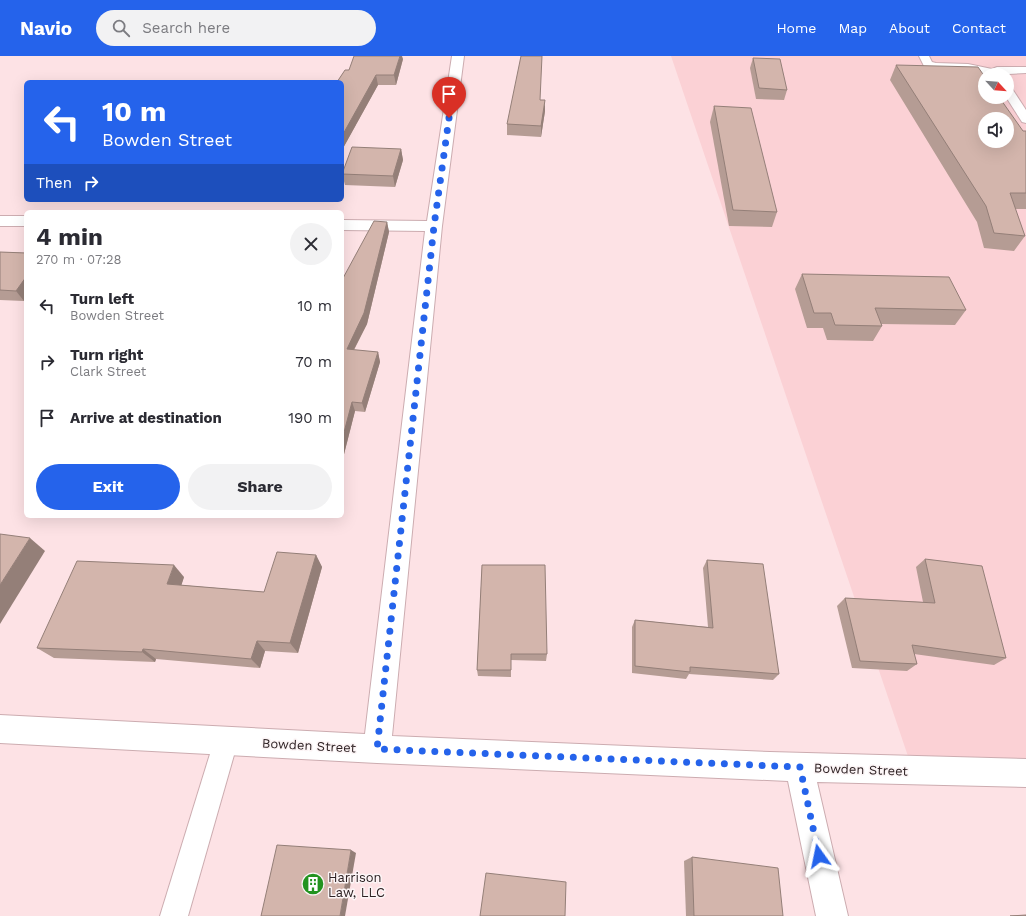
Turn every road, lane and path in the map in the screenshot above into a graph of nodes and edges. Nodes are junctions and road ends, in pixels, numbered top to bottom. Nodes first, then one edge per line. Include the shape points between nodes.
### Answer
1 (458, 56) edge
2 (924, 56) edge
3 (978, 70) edge
4 (1014, 70) edge
5 (1026, 70) edge
6 (1014, 100) edge
7 (1026, 119) edge
8 (0, 221) edge
9 (24, 221) edge
10 (344, 225) edge
11 (434, 226) junction
12 (0, 729) edge
13 (226, 741) junction
14 (377, 749) junction
15 (800, 767) junction
16 (1026, 772) edge
17 (174, 916) edge
18 (832, 916) edge

1 - 11 street
2 - 3 lane via 928,64 935,66
4 - 5 lane
6 - 7 lane
8 - 9 street
10 - 11 street
11 - 14 street
12 - 13 street, Bowden Street
13 - 14 street, Bowden Street
13 - 17 lane
14 - 15 street, Bowden Street
15 - 16 street, Bowden Street
15 - 18 street

